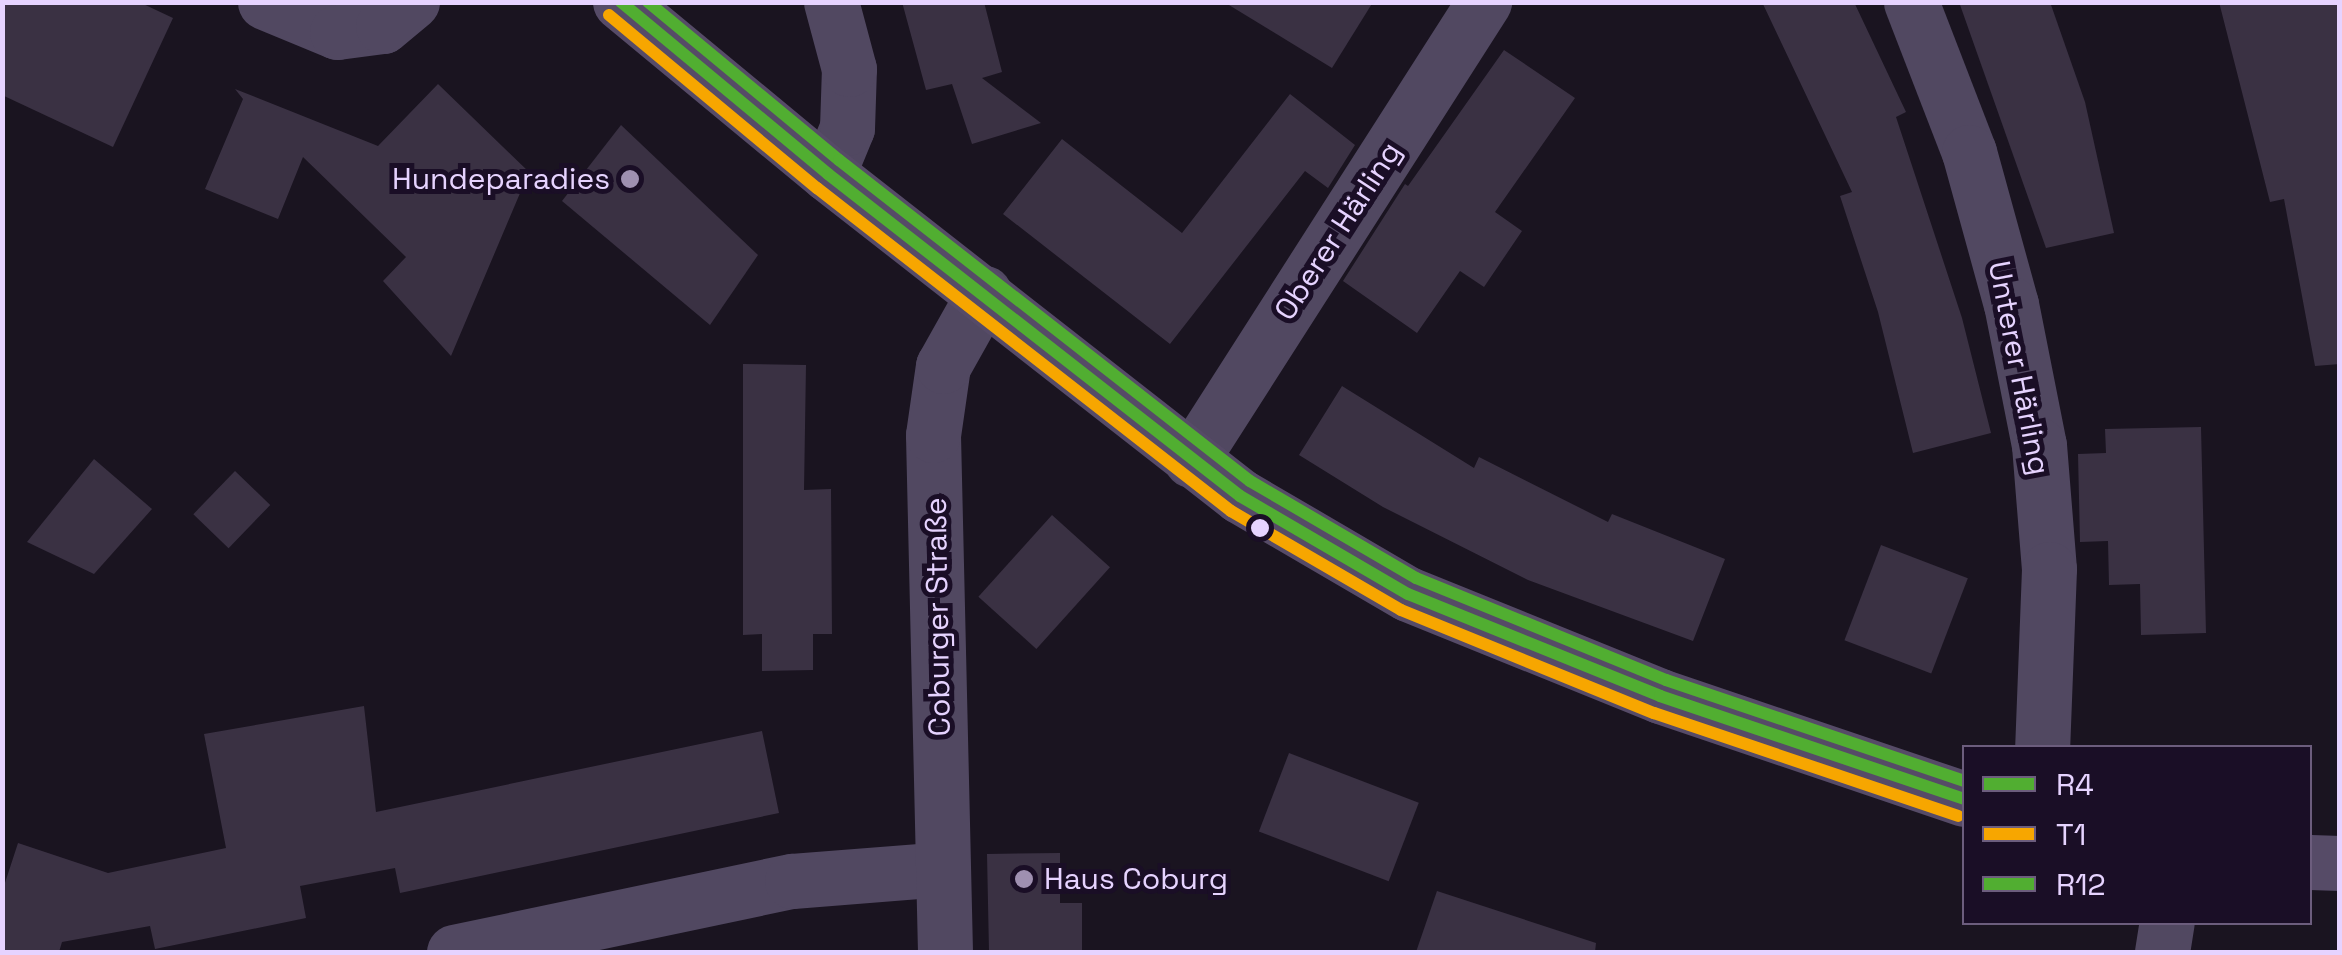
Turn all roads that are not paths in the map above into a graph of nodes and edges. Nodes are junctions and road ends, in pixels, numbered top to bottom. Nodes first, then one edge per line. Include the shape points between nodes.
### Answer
1 (265, 2) edge
2 (412, 2) edge
3 (620, 2) edge
4 (832, 2) edge
5 (1484, 2) edge
6 (1911, 2) edge
7 (828, 174) junction
8 (984, 293) junction
9 (1191, 460) junction
10 (2042, 745) edge
11 (1962, 797) edge
12 (2312, 862) edge
13 (2340, 863) edge
14 (943, 868) junction
15 (2166, 925) edge
16 (454, 952) edge
17 (945, 952) edge
18 (2162, 952) edge

1 - 2 street via 336,32 382,26
3 - 7 main road
4 - 7 street via 849,69 847,128
5 - 9 street, Oberer Härling
6 - 10 street, Unterer Härling via 1969,152 2011,304 2039,445 2049,569
7 - 8 main road
8 - 9 main road
8 - 14 street, Coburger Straße via 942,366 934,435
9 - 11 main road via 1408,594 1660,696
12 - 13 main road
14 - 16 street via 792,881
14 - 17 street, Coburger Straße
15 - 18 street

